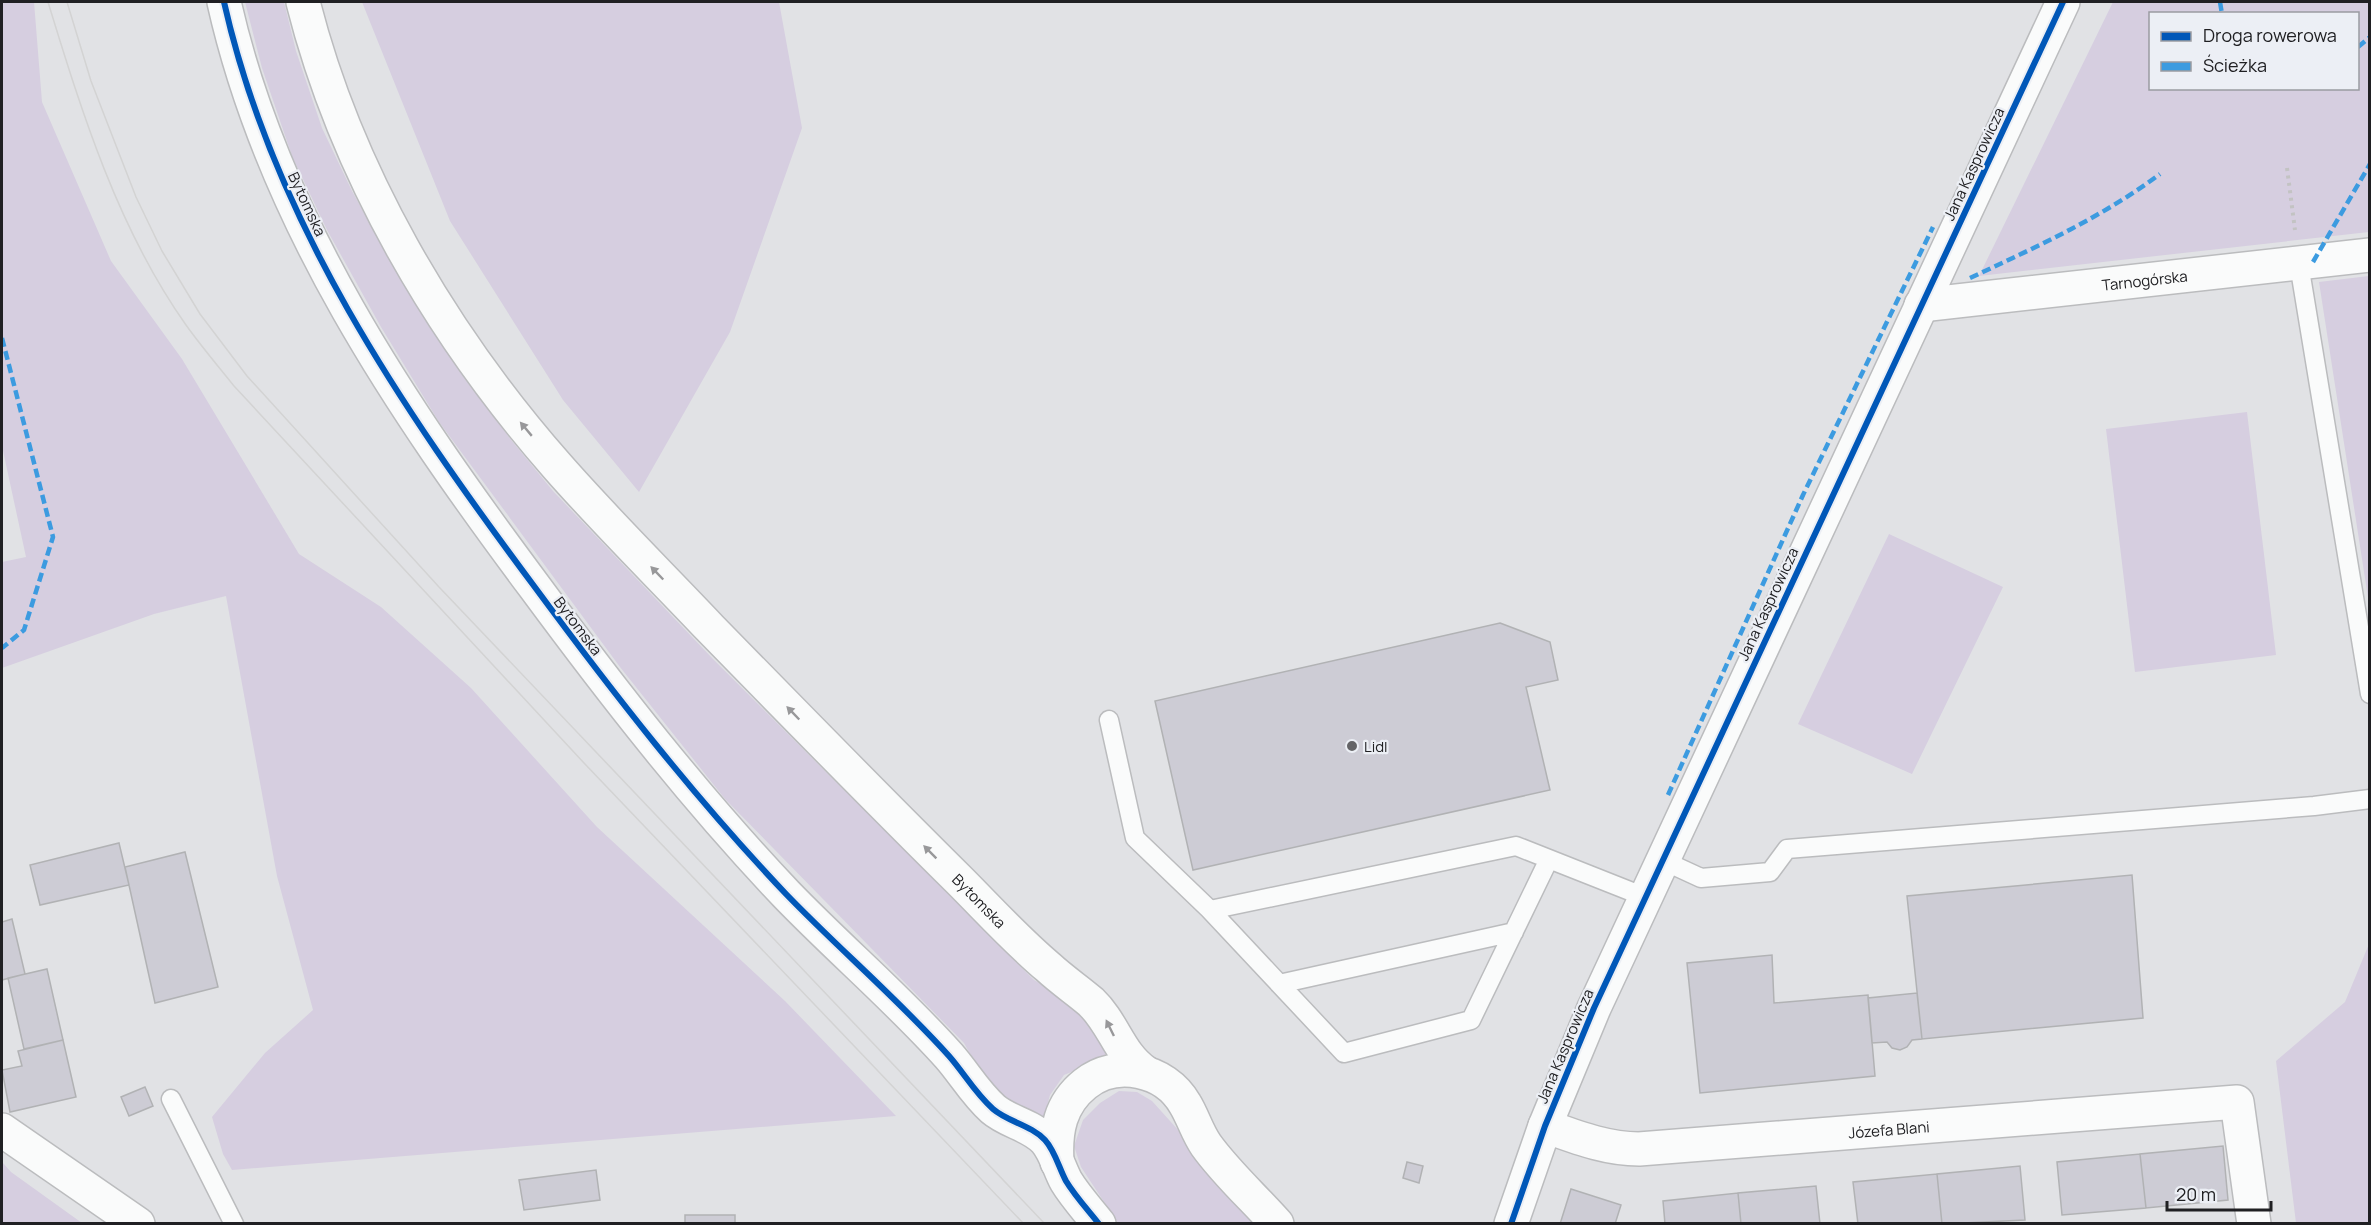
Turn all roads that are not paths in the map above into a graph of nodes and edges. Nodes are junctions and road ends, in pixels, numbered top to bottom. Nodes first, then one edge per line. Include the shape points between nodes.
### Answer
1 (224, 2) edge
2 (303, 2) edge
3 (2063, 2) edge
4 (2370, 255) edge
5 (2299, 264) junction
6 (1921, 305) junction
7 (2370, 694) edge
8 (1109, 720) dead end
9 (2370, 799) edge
10 (1549, 859) junction
11 (1662, 860) junction
12 (1645, 897) junction
13 (1210, 910) junction
14 (1514, 932) junction
15 (1279, 984) junction
16 (1145, 1072) junction
17 (171, 1099) dead end
18 (1545, 1126) junction
19 (2, 1130) edge
20 (1057, 1162) junction
21 (138, 1224) edge
22 (234, 1224) edge
23 (1099, 1224) edge
24 (1277, 1224) edge
25 (1511, 1224) edge
26 (2254, 1224) edge

1 - 20 street, Bytomska via 257,117 286,190 326,271 466,495 628,713 711,814 950,1056 992,1108 1044,1139
16 -> 2 street, Bytomska via 1122,1051 1105,1018 1091,1003 1046,966 852,774 602,515 512,412 440,307 391,225 331,97
3 - 6 street, Jana Kasprowicza
4 - 5 street, Tarnogórska
5 - 6 street, Tarnogórska
5 - 7 lane
6 - 11 street, Jana Kasprowicza
8 - 13 lane via 1135,838
9 - 11 lane via 1786,849 1770,872 1713,877 1701,878
10 - 12 lane
10 - 13 lane via 1516,846
10 - 14 lane
11 - 12 street, Jana Kasprowicza
12 - 18 street, Jana Kasprowicza
13 - 15 lane
14 - 15 lane
14 - 15 lane via 1471,1020 1344,1053
16 - 20 street via 1108,1071 1075,1092 1058,1124
16 - 24 street, Bytomska via 1177,1092 1207,1145
17 - 22 lane
18 - 25 street, Jana Kasprowicza
18 - 26 street, Józefa Blani via 1619,1149 1639,1149 2237,1102
19 - 21 street
20 - 23 street, Bytomska via 1067,1183

